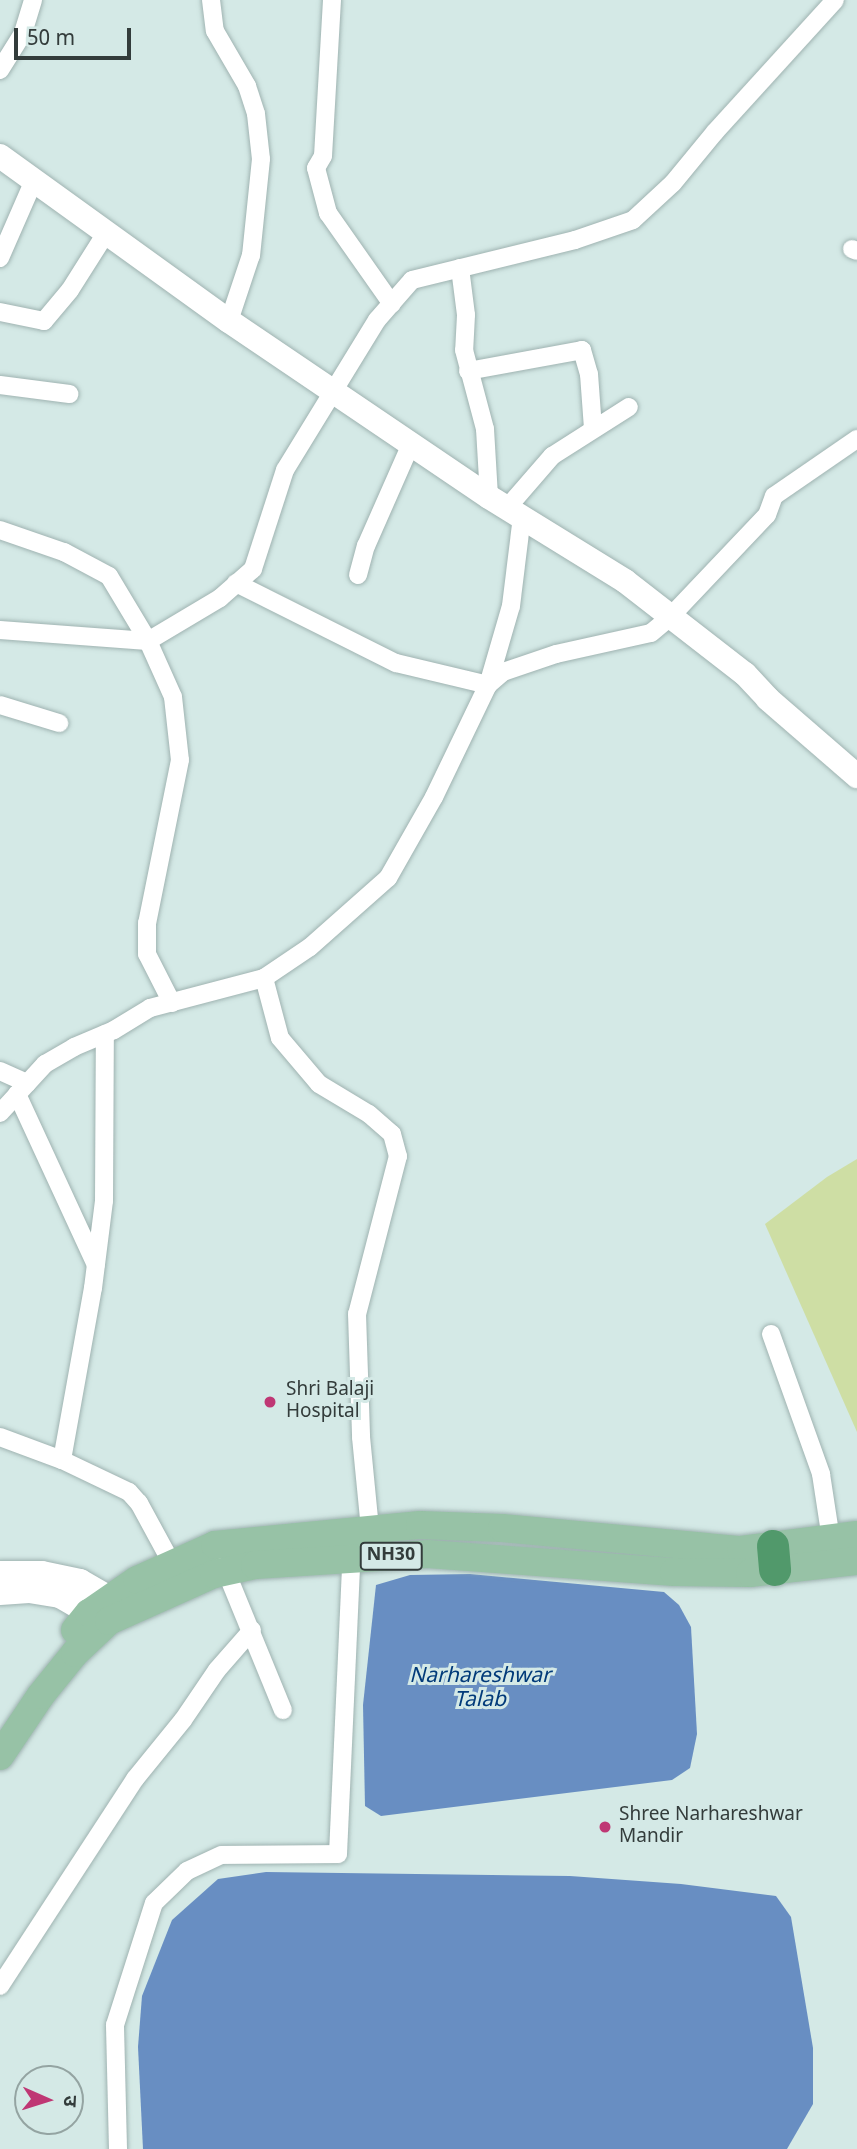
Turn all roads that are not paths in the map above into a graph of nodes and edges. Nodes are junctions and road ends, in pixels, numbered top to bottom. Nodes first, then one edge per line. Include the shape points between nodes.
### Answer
1 (33, 0) edge
2 (212, 0) edge
3 (332, 0) edge
4 (835, 0) edge
5 (0, 70) edge
6 (0, 156) edge
7 (34, 180) junction
8 (106, 233) junction
9 (0, 258) edge
10 (460, 268) junction
11 (392, 304) junction
12 (0, 312) edge
13 (229, 321) junction
14 (468, 371) junction
15 (0, 385) edge
16 (333, 392) junction
17 (69, 394) dead end
18 (629, 407) dead end
19 (593, 428) junction
20 (857, 439) edge
21 (411, 444) junction
22 (506, 507) junction
23 (0, 530) edge
24 (358, 575) dead end
25 (236, 583) junction
26 (671, 616) junction
27 (0, 630) edge
28 (148, 641) junction
29 (488, 685) junction
30 (0, 705) edge
31 (59, 723) dead end
32 (857, 774) edge
33 (264, 978) junction
34 (172, 1003) junction
35 (105, 1034) junction
36 (0, 1071) edge
37 (22, 1088) junction
38 (0, 1113) edge
39 (96, 1265) junction
40 (771, 1334) dead end
41 (1, 1439) edge
42 (62, 1460) junction
43 (361, 1530) junction
44 (844, 1537) edge
45 (215, 1545) junction
46 (351, 1558) junction
47 (774, 1558) junction
48 (857, 1561) edge
49 (226, 1572) junction
50 (0, 1573) edge
51 (178, 1575) junction
52 (0, 1592) edge
53 (105, 1613) junction
54 (252, 1630) junction
55 (283, 1710) dead end
56 (0, 1726) edge
57 (0, 1756) edge
58 (0, 1986) edge
59 (118, 2149) edge

1 - 5 street via 20,40
2 - 13 street via 215,31 247,86 256,114 261,159 251,255
3 - 11 street via 323,156 316,168 328,213
4 - 10 street via 673,183 633,220 575,240
6 - 7 street
7 - 8 street
7 - 9 street
8 - 12 street via 44,321
8 - 13 street
10 - 11 street via 412,280
10 - 14 street
11 - 16 street via 377,320
13 - 16 street
14 - 19 street via 582,350 589,374
14 - 22 street
15 - 17 street
16 - 21 street
16 - 25 street via 285,470 253,569
18 - 19 street
19 - 22 street via 552,456
20 - 26 street via 774,496 767,515
21 - 22 street
21 - 24 street
22 - 26 street via 625,581
22 - 29 street via 511,606
23 - 28 street via 64,552 110,576
25 - 28 street
25 - 29 street via 397,663
26 - 29 street via 650,633 556,654 503,672
26 - 32 street via 745,674
27 - 28 street
28 - 34 street via 173,697 180,760 147,923 147,954
29 - 33 street via 434,797 388,877 310,947
30 - 31 street
33 - 34 street
33 - 43 street via 280,1038 319,1084 369,1114 392,1134 398,1156 357,1314
34 - 35 street via 150,1008
35 - 37 street via 45,1065
35 - 39 street via 104,1201
36 - 37 street
37 - 38 street
37 - 39 street
39 - 42 street
40 - 44 street
41 - 42 street
42 - 51 street via 128,1492 139,1503
43 - 45 main road, NH30
43 - 46 street
43 - 47 main road, NH30 via 420,1525 502,1528 741,1550
44 - 47 main road, NH30
45 - 49 street
45 - 51 main road, NH30
46 - 47 main road, NH30 via 428,1554 674,1572
46 - 49 main road, NH30 via 255,1565
46 - 59 street via 338,1854 222,1854 187,1871 154,1903 115,2025
47 - 48 main road, NH30
49 - 51 main road, NH30
49 - 54 street
50 - 53 street via 43,1573 80,1581
51 - 53 main road, NH30
52 - 53 street via 45,1592
53 - 56 main road, NH30
53 - 57 main road, NH30
54 - 55 street
54 - 58 street via 135,1779

